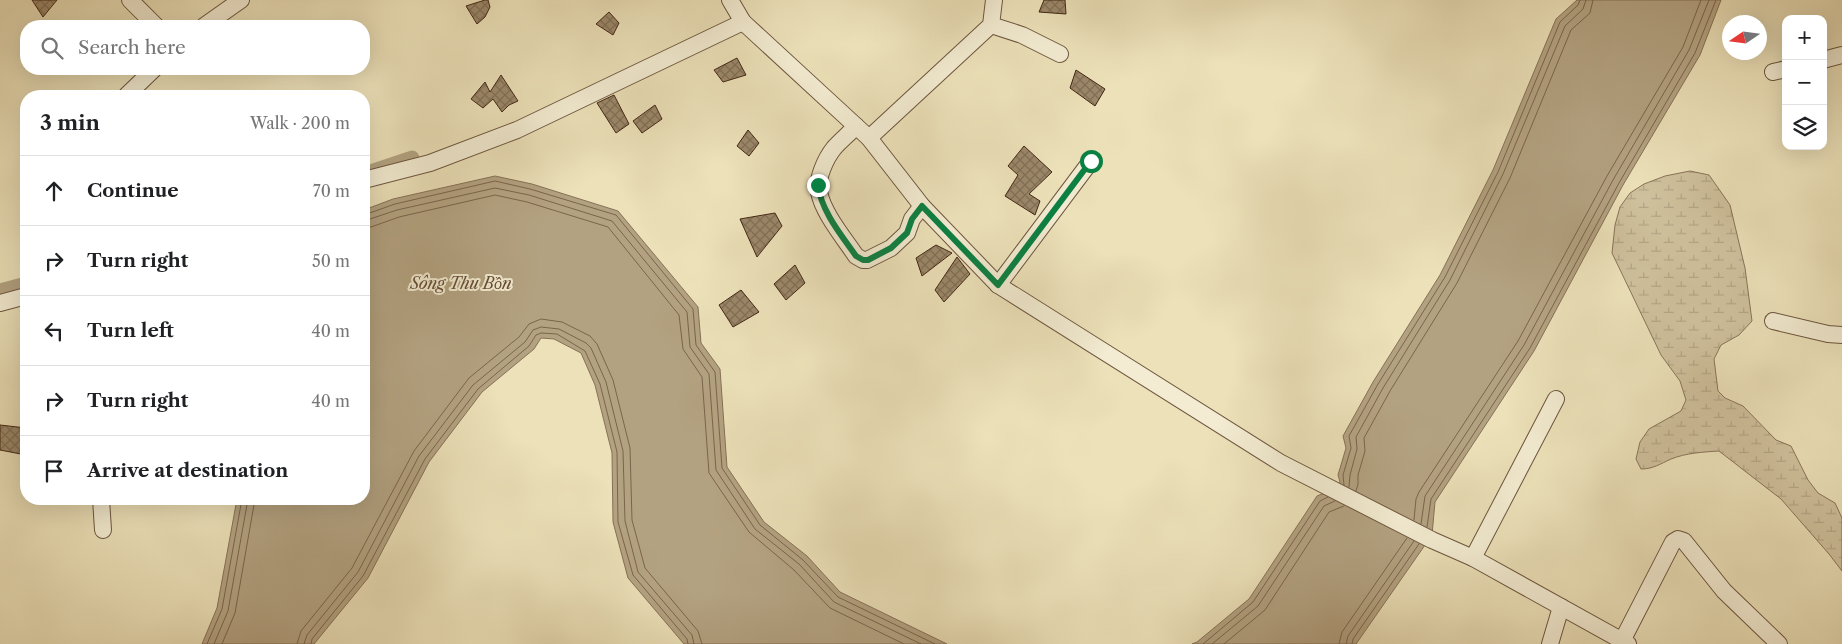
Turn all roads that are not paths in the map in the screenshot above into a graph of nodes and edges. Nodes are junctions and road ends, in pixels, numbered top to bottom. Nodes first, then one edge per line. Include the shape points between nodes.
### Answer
1 (130, 0) edge
2 (241, 0) edge
3 (730, 0) edge
4 (994, 0) edge
5 (150, 20) edge
6 (213, 20) edge
7 (743, 22) junction
8 (991, 25) junction
9 (1060, 54) dead end
10 (1842, 55) edge
11 (1827, 59) edge
12 (148, 75) edge
13 (132, 90) edge
14 (856, 126) junction
15 (869, 138) junction
16 (1091, 161) dead end
17 (370, 178) edge
18 (922, 206) junction
19 (998, 285) junction
20 (20, 298) edge
21 (0, 303) edge
22 (1773, 321) dead end
23 (1842, 335) edge
24 (1556, 399) dead end
25 (101, 505) edge
26 (103, 530) dead end
27 (1473, 558) junction
28 (1561, 607) junction
29 (1625, 642) edge
30 (1550, 644) edge
31 (1779, 644) edge

1 - 5 street
2 - 6 street
3 - 7 street
4 - 8 street
7 - 14 street
7 - 17 street via 517,130 430,163
8 - 9 street via 1022,35
8 - 15 street
10 - 11 street
12 - 13 street
14 - 15 street
14 - 18 street via 830,155 818,185 825,207 856,256 868,260 891,248 907,233
15 - 18 street
16 - 19 street
18 - 19 street
19 - 27 street via 1281,463
20 - 21 street
22 - 23 street
24 - 27 street
25 - 26 street
27 - 28 street
28 - 29 street
28 - 30 street
29 - 31 street via 1673,542 1678,539 1684,541 1724,591

